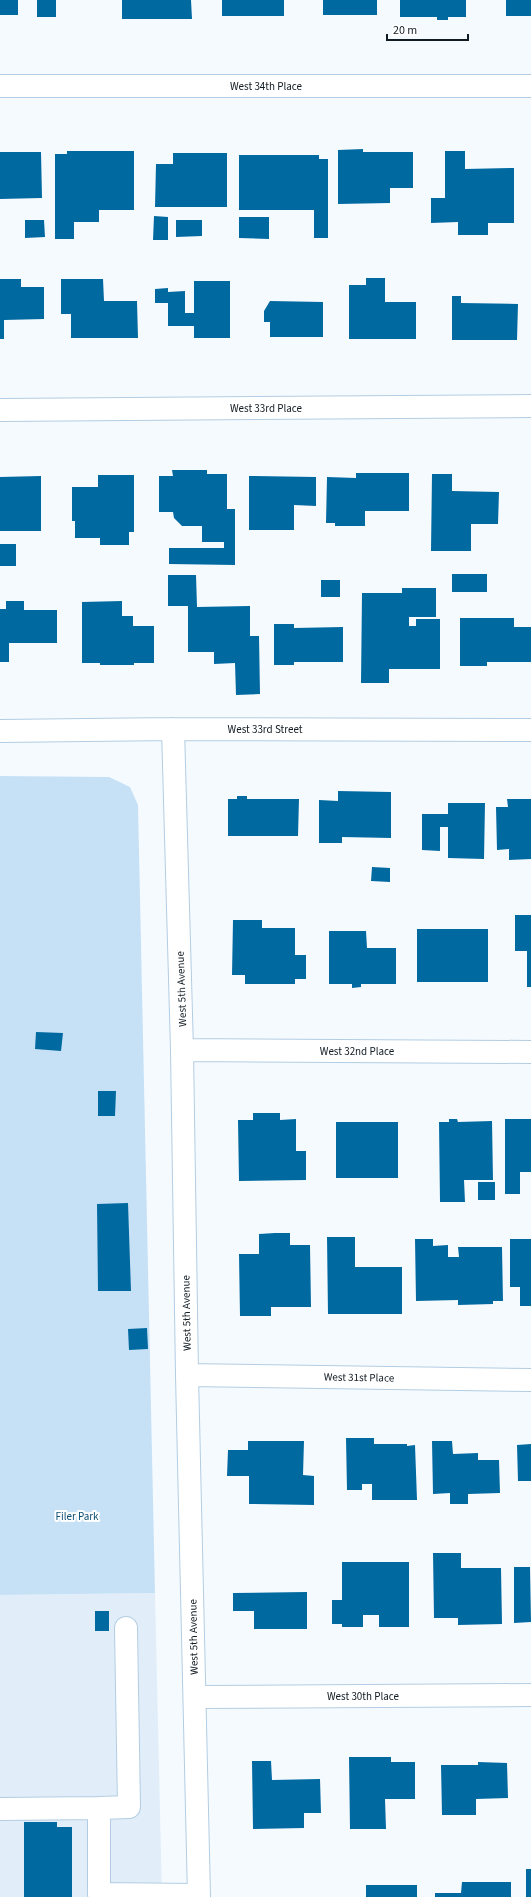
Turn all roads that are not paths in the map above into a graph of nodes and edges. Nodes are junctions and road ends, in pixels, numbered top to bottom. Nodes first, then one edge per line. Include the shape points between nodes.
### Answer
1 (0, 86) edge
2 (531, 86) edge
3 (531, 406) edge
4 (0, 410) edge
5 (173, 729) junction
6 (531, 730) edge
7 (0, 731) edge
8 (182, 1050) junction
9 (531, 1052) edge
10 (187, 1375) junction
11 (531, 1380) edge
12 (126, 1628) dead end
13 (531, 1695) edge
14 (195, 1696) junction
15 (99, 1808) junction
16 (0, 1809) edge
17 (199, 1896) edge

1 - 2 street, West 34th Place
3 - 4 street, West 33rd Place
5 - 6 street, West 33rd Street
5 - 7 street, West 33rd Street
5 - 8 street, West 5th Avenue
8 - 9 street, West 32nd Place
8 - 10 street, West 5th Avenue
10 - 11 street, West 31st Place
10 - 14 street, West 5th Avenue
12 - 15 street via 129,1807
13 - 14 street, West 30th Place
14 - 17 street, West 5th Avenue
15 - 16 street
15 - 17 street via 100,1894

